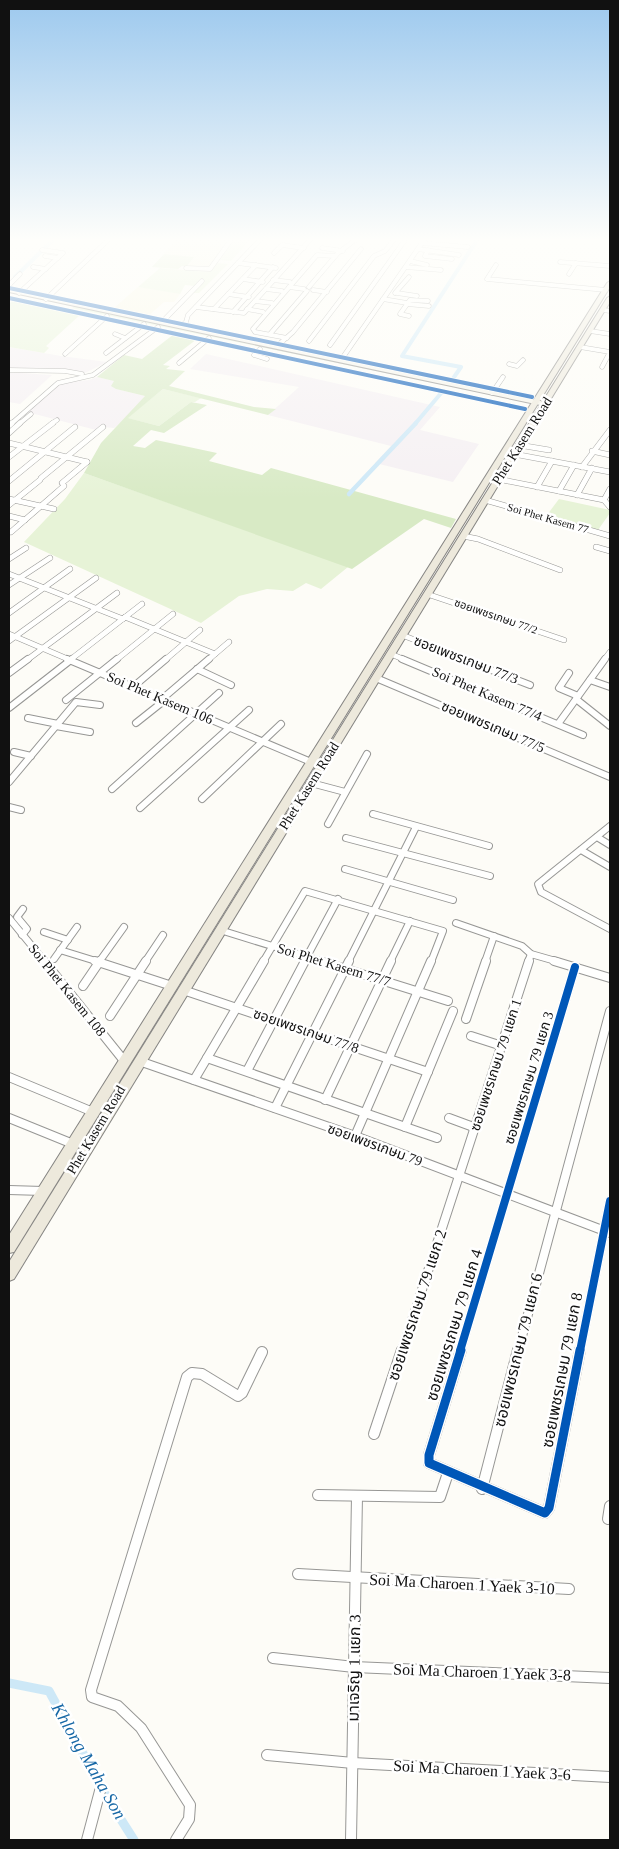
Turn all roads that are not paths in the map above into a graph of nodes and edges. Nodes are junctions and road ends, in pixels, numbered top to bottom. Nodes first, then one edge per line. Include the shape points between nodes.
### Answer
1 (96, 326) edge
2 (141, 326) edge
3 (158, 326) edge
4 (165, 326) edge
5 (182, 326) edge
6 (255, 326) edge
7 (276, 326) edge
8 (297, 326) edge
9 (320, 326) edge
10 (343, 326) edge
11 (364, 326) edge
12 (588, 326) edge
13 (592, 326) edge
14 (590, 330) junction
15 (115, 334) dead end
16 (270, 334) junction
17 (610, 334) edge
18 (126, 338) junction
19 (209, 338) junction
20 (287, 338) junction
21 (112, 341) dead end
22 (309, 341) dead end
23 (120, 342) junction
24 (330, 345) dead end
25 (277, 346) junction
26 (580, 347) junction
27 (260, 349) junction
28 (610, 352) edge
29 (106, 353) dead end
30 (65, 354) dead end
31 (186, 357) junction
32 (609, 357) edge
33 (194, 359) dead end
34 (267, 360) dead end
35 (341, 360) junction
36 (523, 360) dead end
37 (179, 363) dead end
38 (610, 363) edge
39 (509, 364) dead end
40 (9, 370) edge
41 (59, 371) junction
42 (90, 376) junction
43 (503, 377) dead end
44 (62, 381) junction
45 (460, 389) junction
46 (492, 393) junction
47 (541, 395) junction
48 (522, 399) junction
49 (537, 407) junction
50 (31, 414) dead end
51 (57, 420) dead end
52 (10, 426) edge
53 (75, 427) dead end
54 (103, 427) dead end
55 (610, 430) edge
56 (9, 433) edge
57 (9, 443) edge
58 (23, 446) junction
59 (516, 449) junction
60 (549, 450) dead end
61 (45, 451) junction
62 (592, 451) junction
63 (610, 455) edge
64 (67, 456) junction
65 (9, 457) edge
66 (552, 461) junction
67 (574, 465) junction
68 (582, 466) junction
69 (592, 468) junction
70 (610, 472) edge
71 (498, 479) junction
72 (9, 480) edge
73 (537, 487) junction
74 (610, 489) edge
75 (559, 491) junction
76 (577, 494) junction
77 (9, 499) edge
78 (15, 500) junction
79 (485, 500) junction
80 (604, 500) junction
81 (9, 505) edge
82 (41, 506) junction
83 (610, 506) edge
84 (54, 509) dead end
85 (9, 516) edge
86 (25, 520) junction
87 (466, 523) junction
88 (11, 532) dead end
89 (463, 536) junction
90 (610, 536) edge
91 (596, 547) dead end
92 (26, 548) dead end
93 (610, 551) edge
94 (50, 558) dead end
95 (9, 559) edge
96 (70, 569) dead end
97 (560, 570) dead end
98 (9, 574) edge
99 (19, 578) junction
100 (96, 578) dead end
101 (9, 585) edge
102 (44, 588) junction
103 (117, 593) dead end
104 (427, 594) junction
105 (68, 598) junction
106 (142, 604) dead end
107 (95, 609) junction
108 (9, 613) edge
109 (173, 614) dead end
110 (124, 618) junction
111 (154, 630) junction
112 (200, 630) dead end
113 (402, 635) junction
114 (11, 637) edge
115 (564, 640) dead end
116 (229, 642) dead end
117 (186, 643) junction
118 (42, 648) junction
119 (386, 652) junction
120 (610, 652) edge
121 (215, 654) junction
122 (70, 660) junction
123 (197, 669) junction
124 (9, 673) edge
125 (101, 673) junction
126 (570, 673) dead end
127 (376, 678) junction
128 (590, 680) junction
129 (231, 685) dead end
130 (530, 685) dead end
131 (133, 686) junction
132 (610, 687) edge
133 (219, 693) dead end
134 (577, 697) junction
135 (9, 698) edge
136 (66, 700) dead end
137 (164, 700) junction
138 (17, 702) junction
139 (100, 705) dead end
140 (9, 708) edge
141 (249, 710) dead end
142 (196, 714) junction
143 (28, 718) dead end
144 (136, 723) dead end
145 (281, 724) dead end
146 (558, 724) junction
147 (57, 725) junction
148 (610, 726) edge
149 (230, 728) junction
150 (90, 732) dead end
151 (584, 735) dead end
152 (262, 741) junction
153 (14, 752) dead end
154 (367, 754) dead end
155 (31, 756) junction
156 (311, 762) junction
157 (610, 777) edge
158 (9, 782) edge
159 (311, 783) junction
160 (112, 789) dead end
161 (346, 792) junction
162 (202, 799) dead end
163 (9, 807) edge
164 (140, 808) dead end
165 (21, 810) dead end
166 (373, 814) dead end
167 (328, 824) dead end
168 (416, 826) junction
169 (610, 826) edge
170 (597, 837) junction
171 (346, 838) dead end
172 (610, 845) edge
173 (489, 846) dead end
174 (581, 850) junction
175 (403, 853) junction
176 (610, 867) edge
177 (345, 868) dead end
178 (490, 876) dead end
179 (388, 881) junction
180 (338, 899) junction
181 (453, 900) dead end
182 (23, 909) dead end
183 (373, 910) junction
184 (9, 918) edge
185 (410, 921) junction
186 (456, 923) dead end
187 (77, 927) dead end
188 (124, 927) dead end
189 (610, 929) edge
190 (220, 930) junction
191 (44, 932) dead end
192 (22, 934) junction
193 (162, 935) dead end
194 (494, 936) junction
195 (68, 940) junction
196 (272, 946) junction
197 (60, 950) junction
198 (531, 954) junction
199 (307, 956) junction
200 (54, 960) dead end
201 (99, 963) junction
202 (575, 967) junction
203 (344, 968) junction
204 (136, 975) junction
205 (610, 978) edge
206 (381, 980) junction
207 (83, 986) dead end
208 (172, 986) junction
209 (184, 990) junction
210 (419, 992) junction
211 (448, 1001) dead end
212 (236, 1007) junction
213 (453, 1011) dead end
214 (610, 1011) edge
215 (110, 1016) dead end
216 (274, 1019) junction
217 (466, 1019) dead end
218 (313, 1032) junction
219 (471, 1036) dead end
220 (502, 1046) junction
221 (350, 1047) junction
222 (207, 1058) junction
223 (389, 1060) junction
224 (139, 1061) junction
225 (124, 1062) junction
226 (247, 1071) junction
227 (428, 1072) junction
228 (9, 1077) edge
229 (194, 1080) junction
230 (287, 1084) junction
231 (325, 1100) junction
232 (275, 1108) junction
233 (93, 1112) junction
234 (364, 1113) junction
235 (9, 1118) edge
236 (449, 1118) dead end
237 (405, 1127) junction
238 (476, 1128) junction
239 (355, 1136) junction
240 (437, 1138) dead end
241 (73, 1144) junction
242 (460, 1177) junction
243 (9, 1190) edge
244 (43, 1192) junction
245 (507, 1196) junction
246 (610, 1201) edge
247 (554, 1212) junction
248 (14, 1229) edge
249 (607, 1232) edge
250 (9, 1247) edge
251 (9, 1274) edge
252 (262, 1352) dead end
253 (374, 1434) dead end
254 (448, 1473) junction
255 (482, 1489) junction
256 (318, 1495) dead end
257 (357, 1496) junction
258 (610, 1506) edge
259 (608, 1519) dead end
260 (298, 1574) dead end
261 (355, 1578) junction
262 (569, 1589) dead end
263 (273, 1658) dead end
264 (354, 1667) junction
265 (610, 1678) edge
266 (267, 1755) dead end
267 (353, 1763) junction
268 (610, 1777) edge
269 (100, 1791) dead end
270 (87, 1840) edge
271 (176, 1840) edge
272 (351, 1840) edge

1 - 30 street
2 - 18 street
3 - 42 street
4 - 19 main road
5 - 25 main road
6 - 16 street via 255,332
7 - 16 street
8 - 20 street
9 - 22 street
10 - 24 street
11 - 35 street
12 - 47 main road, Phet Kasem Road
13 - 14 main road, Phet Kasem Road
14 - 17 street
14 - 26 main road, Phet Kasem Road
15 - 18 street
16 - 20 street
18 - 23 street
19 - 27 main road
19 - 31 street
20 - 25 street
21 - 23 street
23 - 29 street
25 - 35 main road
26 - 28 street
26 - 49 main road, Phet Kasem Road
27 - 34 street via 254,355
27 - 45 main road
28 - 32 street
31 - 33 street
31 - 37 street
32 - 38 street via 604,365
35 - 45 main road
36 - 39 street via 517,366
40 - 41 street
41 - 42 street
41 - 44 street
42 - 44 street
43 - 46 street
44 - 52 street via 36,400
45 - 46 main road
45 - 49 main road via 527,408
46 - 48 main road
47 - 48 main road
47 - 49 main road, Phet Kasem Road
48 - 49 main road
49 - 59 main road, Phet Kasem Road
49 - 87 main road, Phet Kasem Road
50 - 56 street
51 - 58 street
53 - 61 street
54 - 64 street
55 - 62 street
57 - 58 street
58 - 61 street
58 - 65 street
59 - 60 street
59 - 66 street
59 - 71 main road, Phet Kasem Road
61 - 64 street
61 - 72 street
62 - 63 street
62 - 68 street
64 - 78 street
64 - 82 street via 87,462
66 - 67 street
66 - 73 street
67 - 68 street
67 - 75 street
68 - 69 street
69 - 70 street
69 - 76 street
71 - 73 street
71 - 79 main road, Phet Kasem Road
73 - 75 street
74 - 80 street
75 - 76 street
76 - 80 street
77 - 78 street
78 - 81 street
78 - 82 street
79 - 87 main road, Phet Kasem Road
79 - 90 street, Soi Phet Kasem 77
80 - 83 street
82 - 84 street
82 - 86 street
85 - 86 street
86 - 88 street
87 - 89 main road, Phet Kasem Road
87 - 119 main road, Phet Kasem Road
89 - 97 street
89 - 104 main road, Phet Kasem Road
91 - 93 street
92 - 95 street
94 - 99 street
96 - 102 street
98 - 99 street
99 - 101 street
99 - 102 street
100 - 105 street
102 - 105 street
102 - 108 street
103 - 107 street
104 - 113 main road, Phet Kasem Road
104 - 115 street, ซอยเพชรเกษม 77/2
105 - 107 street
105 - 114 street
106 - 110 street
107 - 110 street
107 - 118 street
109 - 111 street
110 - 111 street
110 - 122 street
111 - 117 street
111 - 125 street
112 - 117 street
113 - 119 main road, Phet Kasem Road
113 - 130 street, ซอยเพชรเกษม 77/3
114 - 118 street, Soi Phet Kasem 106
116 - 121 street
117 - 121 street
117 - 131 street
118 - 122 street, Soi Phet Kasem 106
118 - 124 street
119 - 127 main road, Phet Kasem Road
119 - 146 street, Soi Phet Kasem 77/4
119 - 156 main road, Phet Kasem Road
120 - 128 street
121 - 123 street
122 - 125 street, Soi Phet Kasem 106
122 - 138 street
123 - 129 street
123 - 137 street
125 - 131 street, Soi Phet Kasem 106
125 - 136 street
126 - 134 street via 559,688
127 - 157 street, ซอยเพชรเกษม 77/5
127 - 159 main road, Phet Kasem Road
128 - 132 street
128 - 134 street
131 - 137 street, Soi Phet Kasem 106
133 - 142 street
134 - 146 street
134 - 148 street
135 - 138 street
137 - 142 street, Soi Phet Kasem 106
137 - 144 street
138 - 140 street
139 - 147 street via 76,702
141 - 149 street
142 - 149 street, Soi Phet Kasem 106
142 - 160 street
143 - 147 street
145 - 152 street
146 - 151 street, Soi Phet Kasem 77/4
147 - 150 street
147 - 155 street
149 - 152 street, Soi Phet Kasem 106
149 - 164 street
152 - 156 street, Soi Phet Kasem 106
152 - 162 street
153 - 155 street
154 - 161 street
155 - 158 street
156 - 208 main road, Phet Kasem Road
159 - 161 street
159 - 190 main road, Phet Kasem Road
161 - 167 street
163 - 165 street
166 - 168 street
168 - 173 street
168 - 175 street
169 - 170 street
170 - 172 street
170 - 174 street
171 - 175 street
174 - 176 street
174 - 189 street via 538,884 538,888
175 - 178 street
175 - 179 street
177 - 179 street
179 - 181 street
179 - 183 street
180 - 183 street
180 - 196 street via 306,891
180 - 199 street
182 - 192 street via 17,916 27,929
183 - 185 street
183 - 203 street
184 - 192 street, Soi Phet Kasem 108
185 - 206 street
185 - 210 street via 443,931
186 - 194 street
187 - 195 street
188 - 201 street
190 - 196 street, Soi Phet Kasem 77/7
190 - 209 main road, Phet Kasem Road
191 - 195 street
192 - 225 street, Soi Phet Kasem 108
193 - 204 street
194 - 198 street via 522,946
194 - 217 street
195 - 197 street
196 - 199 street, Soi Phet Kasem 77/7
196 - 212 street
197 - 200 street
197 - 201 street
198 - 202 street
198 - 220 street, ซอยเพชรเกษม 79 แยก 1
199 - 203 street, Soi Phet Kasem 77/7
199 - 216 street
201 - 204 street
201 - 207 street
202 - 205 street
202 - 245 street, ซอยเพชรเกษม 79 แยก 3
203 - 206 street, Soi Phet Kasem 77/7
203 - 218 street
204 - 208 street
204 - 215 street
206 - 210 street, Soi Phet Kasem 77/7
206 - 221 street
208 - 225 main road, Phet Kasem Road
209 - 212 street, ซอยเพชรเกษม 77/8
209 - 224 main road, Phet Kasem Road
210 - 211 street, Soi Phet Kasem 77/7
210 - 223 street
212 - 216 street, ซอยเพชรเกษม 77/8
212 - 222 street
213 - 227 street
214 - 247 street, ซอยเพชรเกษม 79 แยก 6
216 - 218 street, ซอยเพชรเกษม 77/8
216 - 226 street
218 - 221 street, ซอยเพชรเกษม 77/8
218 - 230 street
219 - 220 street
220 - 238 street, ซอยเพชรเกษม 79 แยก 1
221 - 223 street, ซอยเพชรเกษม 77/8
221 - 231 street
222 - 226 street
222 - 229 street
223 - 227 street, ซอยเพชรเกษม 77/8
223 - 234 street
224 - 229 street, ซอยเพชรเกษม 79
224 - 251 main road, Phet Kasem Road
225 - 233 main road, Phet Kasem Road
226 - 230 street
227 - 237 street
228 - 233 street
229 - 232 street, ซอยเพชรเกษม 79
230 - 231 street
230 - 232 street
231 - 234 street
232 - 239 street, ซอยเพชรเกษม 79
233 - 241 main road, Phet Kasem Road
234 - 237 street
234 - 239 street
235 - 241 street
236 - 238 street
237 - 240 street
238 - 242 street, ซอยเพชรเกษม 79 แยก 1
239 - 242 street, ซอยเพชรเกษม 79
241 - 244 main road, Phet Kasem Road
242 - 245 street, ซอยเพชรเกษม 79
242 - 253 street, ซอยเพชรเกษม 79 แยก 2
243 - 244 street
244 - 248 main road, Phet Kasem Road
245 - 247 street, ซอยเพชรเกษม 79
245 - 254 street, ซอยเพชรเกษม 79 แยก 4 via 429,1455 429,1463
246 - 249 street, ซอยเพชรเกษม 79 แยก 8
247 - 249 street, ซอยเพชรเกษม 79
247 - 255 street, ซอยเพชรเกษม 79 แยก 6
248 - 250 main road, Phet Kasem Road
249 - 255 street, ซอยเพชรเกษม 79 แยก 8 via 549,1508 545,1513 539,1512
252 - 271 street via 238,1396 202,1374 192,1373 187,1377 91,1690 92,1697 118,1706 141,1728 190,1805 189,1819
254 - 255 street
254 - 257 street via 440,1497
256 - 257 street
257 - 261 street, มาเจริญ 1 แยก 3
258 - 259 street
260 - 261 street, Soi Ma Charoen 1 Yaek 3-10
261 - 262 street, Soi Ma Charoen 1 Yaek 3-10
261 - 264 street, มาเจริญ 1 แยก 3
263 - 264 street, Soi Ma Charoen 1 Yaek 3-8
264 - 265 street, Soi Ma Charoen 1 Yaek 3-8
264 - 267 street, มาเจริญ 1 แยก 3
266 - 267 street, Soi Ma Charoen 1 Yaek 3-6
267 - 268 street, Soi Ma Charoen 1 Yaek 3-6
267 - 272 street, มาเจริญ 1 แยก 3
269 - 270 street

